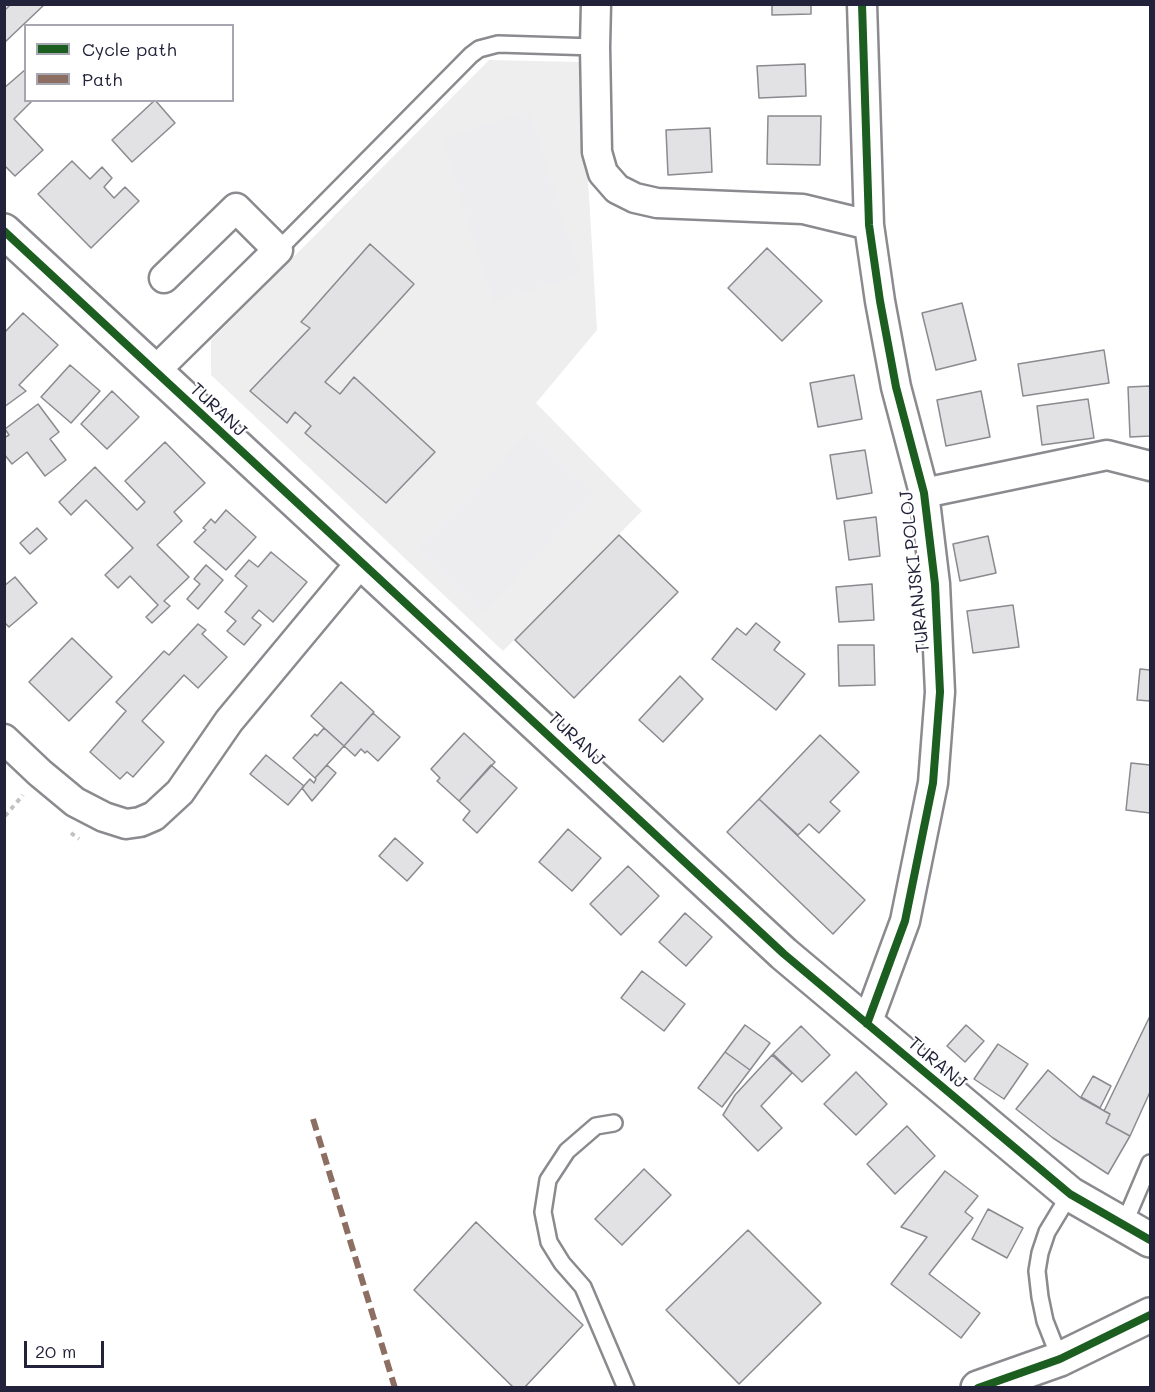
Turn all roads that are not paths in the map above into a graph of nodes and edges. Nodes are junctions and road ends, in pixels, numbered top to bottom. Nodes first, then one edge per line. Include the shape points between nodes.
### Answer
1 (596, 4) edge
2 (862, 4) edge
3 (595, 47) junction
4 (869, 225) junction
5 (4, 231) edge
6 (278, 250) junction
7 (164, 278) dead end
8 (155, 371) junction
9 (1150, 466) edge
10 (924, 493) junction
11 (362, 561) junction
12 (4, 739) edge
13 (867, 1024) junction
14 (614, 1123) dead end
15 (1150, 1163) edge
16 (1070, 1194) junction
17 (1137, 1232) edge
18 (1150, 1315) edge
19 (1060, 1359) junction
20 (626, 1388) edge
21 (978, 1388) edge

1 - 3 street
2 - 4 street, TURANJSKI POLOJ
3 - 4 street via 597,152 603,173 617,189 657,203 803,209
3 - 6 lane via 498,44 479,49
4 - 10 street, TURANJSKI POLOJ via 896,387
5 - 8 main road, TURANJ
6 - 7 street via 236,208
6 - 8 street
8 - 11 main road, TURANJ
9 - 10 street via 1107,455
10 - 13 street, TURANJSKI POLOJ via 935,584 940,692 933,783 905,921
11 - 12 street via 229,721 180,792 154,816 126,824 104,818 75,802
11 - 13 main road, TURANJ via 784,954
13 - 16 main road, TURANJ
14 - 20 lane via 596,1126 567,1151 548,1180 543,1212 549,1242 583,1287
15 - 17 lane
16 - 17 main road, TURANJ
16 - 19 lane via 1047,1232 1037,1271 1045,1321
18 - 19 main road
19 - 21 main road

